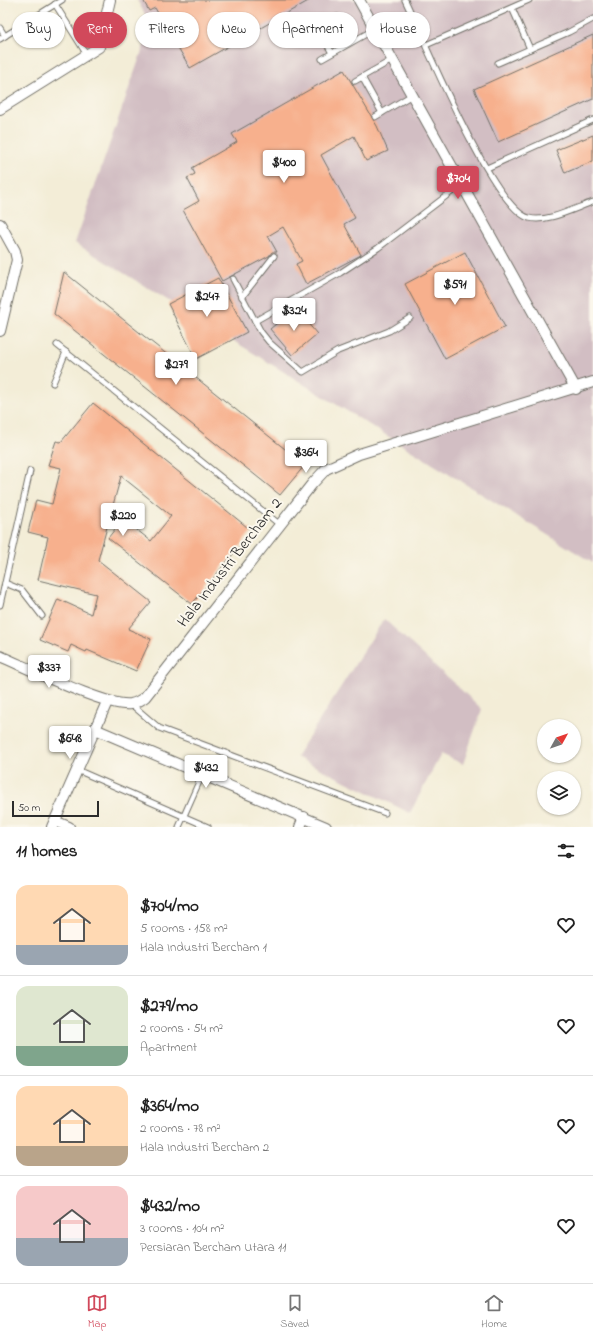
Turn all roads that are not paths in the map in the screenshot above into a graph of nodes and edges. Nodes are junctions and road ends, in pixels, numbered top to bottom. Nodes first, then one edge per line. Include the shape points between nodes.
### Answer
1 (62, 0) edge
2 (110, 0) edge
3 (359, 0) edge
4 (406, 0) edge
5 (529, 0) edge
6 (55, 4) junction
7 (512, 8) junction
8 (411, 12) edge
9 (366, 13) edge
10 (593, 19) edge
11 (0, 28) edge
12 (366, 34) edge
13 (2, 37) edge
14 (430, 43) edge
15 (329, 48) edge
16 (385, 48) edge
17 (427, 48) edge
18 (530, 49) junction
19 (332, 54) junction
20 (87, 55) junction
21 (322, 59) dead end
22 (392, 60) junction
23 (498, 63) dead end
24 (362, 77) junction
25 (355, 82) dead end
26 (412, 95) junction
27 (0, 109) edge
28 (382, 112) junction
29 (375, 117) dead end
30 (593, 120) edge
31 (487, 168) junction
32 (462, 184) junction
33 (593, 202) edge
34 (0, 224) edge
35 (274, 256) dead end
36 (234, 279) dead end
37 (242, 297) junction
38 (410, 318) dead end
39 (255, 321) junction
40 (0, 329) edge
41 (57, 345) dead end
42 (66, 352) junction
43 (593, 382) edge
44 (53, 383) dead end
45 (576, 389) junction
46 (30, 471) dead end
47 (279, 524) junction
48 (5, 583) junction
49 (0, 605) edge
50 (42, 616) dead end
51 (0, 656) edge
52 (107, 702) junction
53 (131, 704) junction
54 (96, 729) junction
55 (77, 770) junction
56 (202, 775) junction
57 (385, 813) dead end
58 (183, 817) junction
59 (304, 817) junction
60 (53, 824) edge
61 (69, 827) edge
62 (179, 827) edge
63 (208, 827) edge
64 (300, 827) edge
65 (326, 827) edge

1 - 6 lane
2 - 20 street via 99,47
3 - 9 street
4 - 8 lane
5 - 7 lane
6 - 13 lane
6 - 20 lane
7 - 14 lane
7 - 18 lane
10 - 18 lane
11 - 13 lane
12 - 19 lane
15 - 19 lane
16 - 22 street
17 - 31 lane via 461,121
18 - 23 lane
19 - 21 lane
20 - 27 street
22 - 24 lane
22 - 26 street
24 - 25 lane
24 - 28 lane
26 - 28 lane
26 - 32 street
28 - 29 lane
30 - 31 lane
31 - 33 lane via 511,205 528,218 546,218
32 - 39 lane via 378,248 340,273
32 - 45 street
34 - 40 street via 17,257
35 - 37 lane
36 - 37 lane
37 - 39 lane
38 - 39 lane via 389,331 338,351 303,372 269,342
41 - 42 lane
42 - 44 lane
42 - 47 lane
43 - 45 street, Hala Industri Bercham 2
45 - 47 street, Hala Industri Bercham 2 via 340,462 321,474
46 - 48 lane
47 - 53 street, Hala Industri Bercham 2 via 145,697
48 - 49 lane
48 - 50 lane via 22,590
51 - 52 street
52 - 53 street
52 - 54 street
53 - 57 lane via 159,728
54 - 55 street
54 - 56 street
55 - 58 lane
55 - 60 street
56 - 58 lane
56 - 59 street
58 - 62 lane
58 - 63 lane
59 - 64 street
59 - 65 street
60 - 61 street

